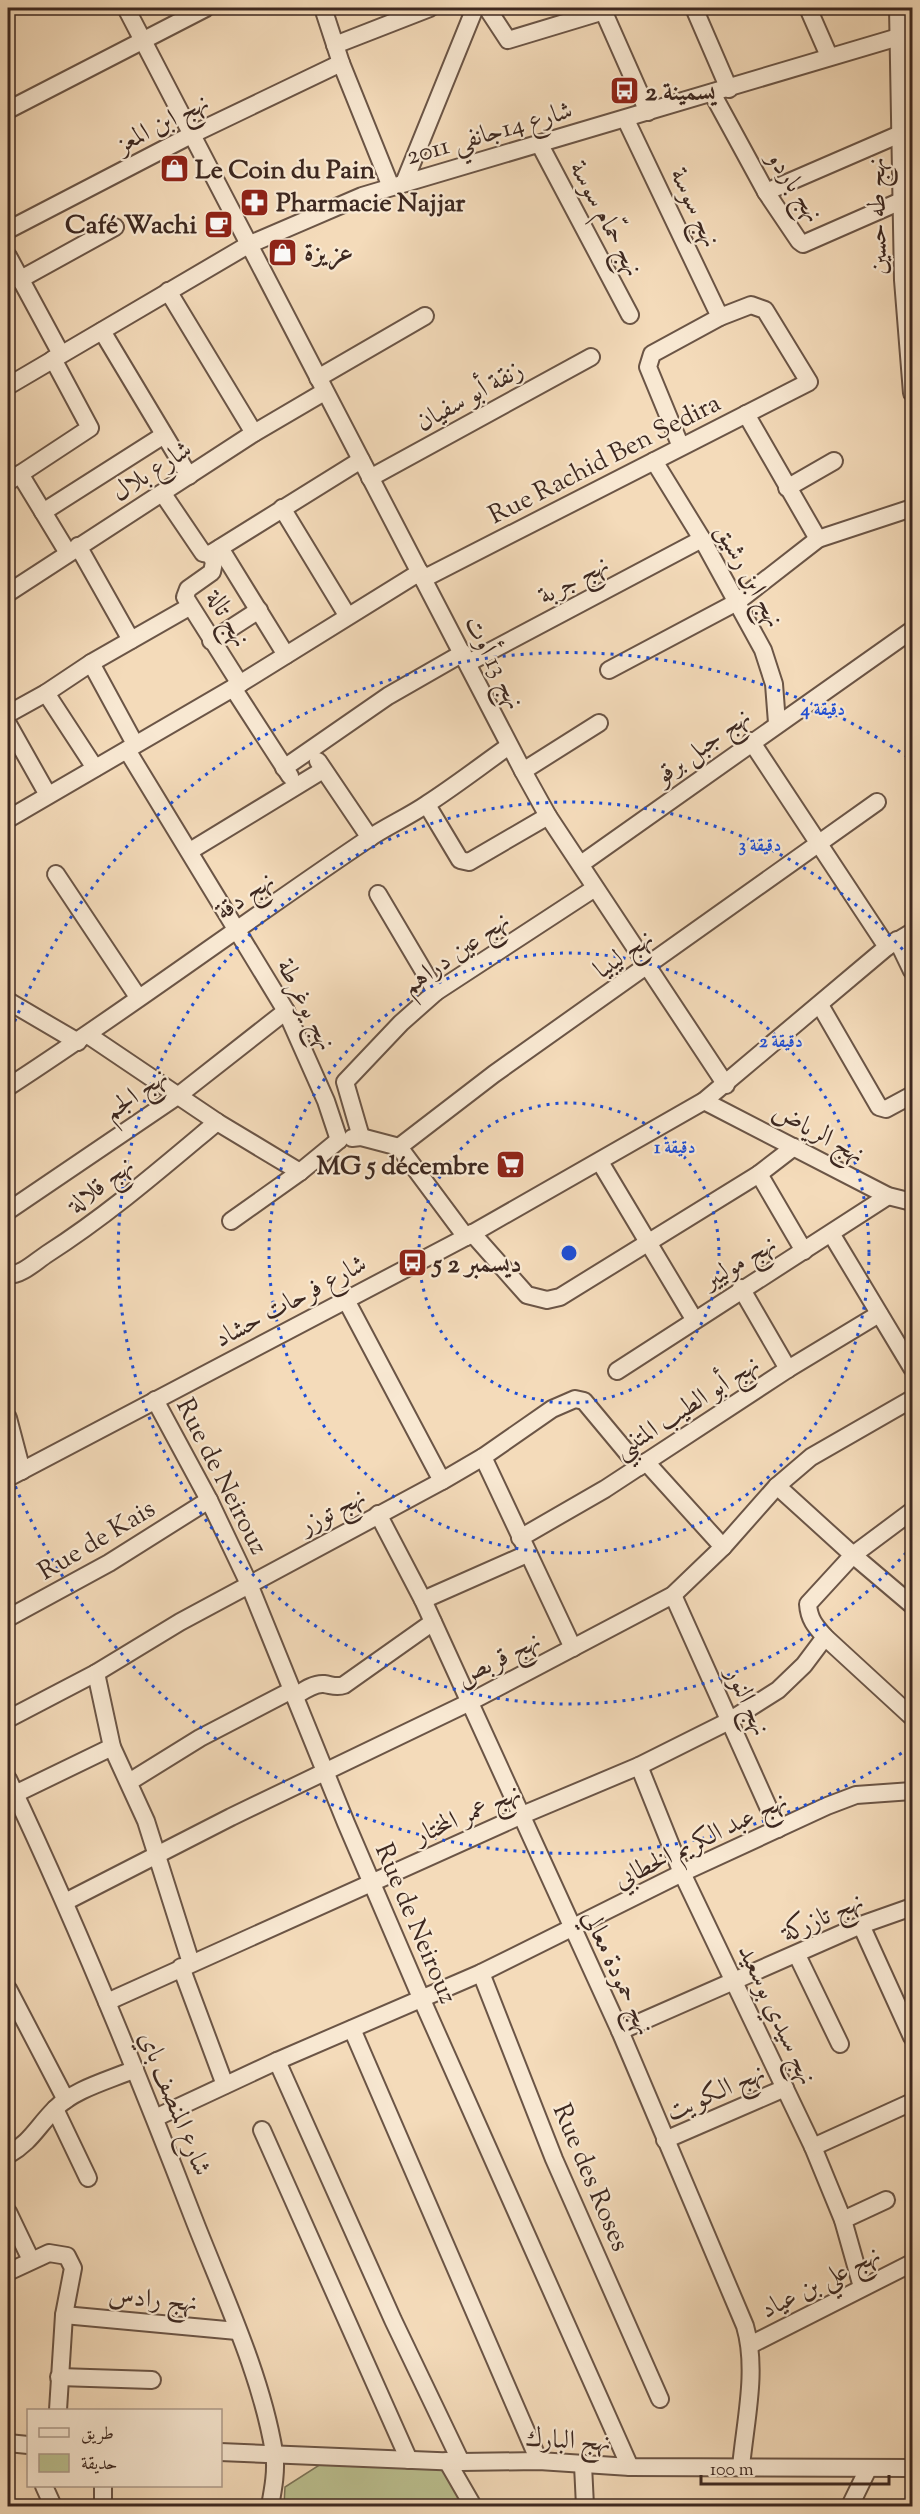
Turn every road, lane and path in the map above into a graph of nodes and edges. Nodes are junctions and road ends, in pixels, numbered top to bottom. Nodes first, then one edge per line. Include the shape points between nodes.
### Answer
1 (126, 8) edge
2 (206, 8) edge
3 (323, 8) edge
4 (430, 8) edge
5 (475, 8) edge
6 (487, 8) edge
7 (694, 8) edge
8 (808, 8) edge
9 (898, 8) edge
10 (603, 9) edge
11 (905, 35) edge
12 (144, 42) junction
13 (335, 45) junction
14 (829, 56) junction
15 (341, 63) junction
16 (721, 91) junction
17 (8, 110) edge
18 (648, 112) junction
19 (626, 120) junction
20 (193, 134) junction
21 (900, 135) junction
22 (540, 145) junction
23 (397, 185) junction
24 (766, 192) junction
25 (904, 193) edge
26 (115, 227) dead end
27 (8, 230) edge
28 (248, 245) junction
29 (8, 256) edge
30 (908, 277) edge
31 (19, 280) junction
32 (168, 291) junction
33 (630, 315) dead end
34 (424, 316) dead end
35 (720, 317) junction
36 (102, 331) junction
37 (57, 357) junction
38 (591, 357) dead end
39 (321, 385) junction
40 (8, 386) edge
41 (912, 393) edge
42 (746, 414) junction
43 (254, 433) junction
44 (164, 435) junction
45 (681, 447) junction
46 (361, 460) junction
47 (654, 461) junction
48 (834, 462) dead end
49 (189, 476) junction
50 (14, 478) edge
51 (370, 478) junction
52 (787, 488) junction
53 (163, 494) junction
54 (282, 508) junction
55 (912, 508) edge
56 (43, 512) junction
57 (702, 539) junction
58 (818, 539) junction
59 (73, 550) junction
60 (215, 551) junction
61 (421, 575) junction
62 (8, 593) edge
63 (737, 602) junction
64 (189, 607) junction
65 (258, 610) junction
66 (347, 615) junction
67 (912, 630) edge
68 (131, 640) junction
69 (211, 640) junction
70 (286, 655) junction
71 (465, 658) junction
72 (90, 663) junction
73 (609, 670) dead end
74 (236, 686) junction
75 (46, 693) junction
76 (8, 714) edge
77 (599, 723) dead end
78 (777, 723) junction
79 (8, 724) edge
80 (751, 741) junction
81 (509, 746) junction
82 (131, 747) junction
83 (310, 750) junction
84 (95, 768) junction
85 (284, 768) junction
86 (323, 770) junction
87 (523, 771) junction
88 (297, 786) junction
89 (48, 795) junction
90 (877, 802) dead end
91 (427, 805) junction
92 (548, 816) junction
93 (8, 819) edge
94 (370, 838) junction
95 (820, 843) junction
96 (190, 851) junction
97 (581, 864) junction
98 (56, 874) dead end
99 (595, 888) junction
100 (378, 894) dead end
101 (237, 932) junction
102 (912, 932) edge
103 (892, 944) junction
104 (648, 966) junction
105 (912, 971) edge
106 (436, 992) junction
107 (138, 997) junction
108 (10, 998) edge
109 (820, 1005) junction
110 (286, 1011) junction
111 (83, 1038) junction
112 (345, 1082) junction
113 (726, 1085) junction
114 (8, 1087) edge
115 (179, 1095) junction
116 (912, 1095) edge
117 (326, 1101) junction
118 (704, 1101) junction
119 (217, 1122) junction
120 (361, 1137) junction
121 (339, 1140) junction
122 (399, 1147) junction
123 (794, 1147) junction
124 (600, 1162) junction
125 (300, 1172) junction
126 (759, 1174) junction
127 (888, 1196) junction
128 (912, 1202) edge
129 (8, 1211) edge
130 (231, 1221) dead end
131 (469, 1235) junction
132 (832, 1235) junction
133 (648, 1243) junction
134 (804, 1251) junction
135 (8, 1275) edge
136 (741, 1288) junction
137 (346, 1299) junction
138 (879, 1314) junction
139 (694, 1319) junction
140 (912, 1368) edge
141 (788, 1369) junction
142 (617, 1371) dead end
143 (912, 1399) edge
144 (155, 1400) junction
145 (8, 1418) edge
146 (483, 1457) junction
147 (643, 1465) junction
148 (15, 1475) edge
149 (442, 1481) junction
150 (777, 1486) junction
151 (209, 1500) junction
152 (912, 1511) edge
153 (378, 1514) junction
154 (524, 1546) junction
155 (723, 1547) junction
156 (852, 1556) junction
157 (249, 1584) junction
158 (674, 1595) junction
159 (423, 1600) junction
160 (912, 1605) edge
161 (8, 1618) edge
162 (433, 1622) junction
163 (825, 1637) junction
164 (573, 1648) junction
165 (96, 1673) junction
166 (293, 1693) junction
167 (470, 1702) junction
168 (912, 1717) edge
169 (8, 1719) edge
170 (729, 1720) junction
171 (112, 1747) junction
172 (639, 1766) junction
173 (327, 1771) junction
174 (129, 1782) junction
175 (11, 1787) edge
176 (912, 1791) edge
177 (520, 1816) junction
178 (778, 1829) junction
179 (156, 1854) junction
180 (682, 1873) junction
181 (372, 1884) junction
182 (65, 1902) junction
183 (912, 1907) edge
184 (861, 1925) junction
185 (572, 1930) junction
186 (797, 1955) junction
187 (186, 1965) junction
188 (481, 1973) junction
189 (736, 1982) junction
190 (8, 1989) edge
191 (422, 2000) junction
192 (107, 2002) junction
193 (905, 2002) edge
194 (352, 2029) junction
195 (620, 2031) junction
196 (912, 2037) edge
197 (840, 2044) dead end
198 (277, 2061) junction
199 (135, 2068) junction
200 (225, 2085) junction
201 (785, 2088) junction
202 (912, 2102) edge
203 (60, 2105) junction
204 (155, 2118) junction
205 (262, 2130) dead end
206 (665, 2140) junction
207 (813, 2146) junction
208 (8, 2155) edge
209 (88, 2178) dead end
210 (886, 2200) dead end
211 (8, 2212) edge
212 (843, 2220) junction
213 (31, 2260) junction
214 (912, 2263) edge
215 (8, 2272) edge
216 (862, 2287) junction
217 (64, 2315) junction
218 (237, 2331) junction
219 (750, 2345) junction
220 (59, 2377) junction
221 (152, 2380) dead end
222 (660, 2399) dead end
223 (58, 2409) edge
224 (8, 2443) edge
225 (27, 2445) edge
226 (222, 2452) edge
227 (274, 2455) junction
228 (409, 2460) junction
229 (539, 2461) junction
230 (454, 2462) junction
231 (583, 2465) junction
232 (630, 2467) junction
233 (741, 2467) junction
234 (912, 2468) edge
235 (868, 2469) junction
236 (44, 2487) edge
237 (103, 2487) edge
238 (53, 2506) edge
239 (103, 2506) edge
240 (110, 2506) edge
241 (270, 2506) edge
242 (473, 2506) edge
243 (585, 2506) edge
244 (850, 2506) edge

1 - 12 street, نهج 13 أوت
2 - 12 street
3 - 13 street
4 - 13 street
5 - 23 street
6 - 10 street via 508,40
7 - 16 street, نهج باردو
8 - 14 street
9 - 11 street, نهج طه حسين
10 - 18 street
11 - 14 street, شارع 14جانفي 2011
11 - 21 street, نهج طه حسين
12 - 17 street
12 - 20 street, نهج 13 أوت
13 - 15 street
14 - 16 street, شارع 14جانفي 2011
15 - 20 street, نهج ابن المعز
15 - 23 street
16 - 18 street, شارع 14جانفي 2011
16 - 24 street, نهج باردو
18 - 19 street, شارع 14جانفي 2011
19 - 22 street, شارع 14جانفي 2011
19 - 35 street, نهج سوسة
20 - 27 street, نهج ابن المعز
20 - 28 street, نهج 13 أوت
21 - 24 street
21 - 25 street, نهج طه حسين
22 - 23 street, شارع 14جانفي 2011
22 - 33 street, نهج حمّام سوسة
23 - 28 street, شارع 14جانفي 2011
24 - 25 street, نهج باردو via 803,244
25 - 30 street, نهج طه حسين
26 - 31 street
28 - 32 street, شارع 14جانفي 2011
28 - 39 street, نهج 13 أوت
29 - 31 street
30 - 41 street, نهج طه حسين
31 - 37 street
32 - 36 street, شارع 14جانفي 2011
32 - 43 street
34 - 39 street, شارع بلال
35 - 42 street, Rue Rachid Ben Sedira via 751,305 765,310 809,382
35 - 45 street via 651,354 648,361
36 - 37 street, شارع 14جانفي 2011
36 - 44 street
37 - 40 street, شارع 14جانفي 2011
37 - 50 street via 90,428
38 - 51 street, زنقة أبو سفيان
39 - 43 street, شارع بلال
39 - 46 street, نهج 13 أوت
42 - 45 street, Rue Rachid Ben Sedira
42 - 52 street
43 - 49 street, شارع بلال
44 - 49 street
44 - 56 street
45 - 47 street, Rue Rachid Ben Sedira
46 - 51 street, نهج 13 أوت
46 - 54 street
47 - 57 street, نهج ابن رشيق
47 - 61 street, Rue Rachid Ben Sedira
48 - 52 street
49 - 53 street, شارع بلال
50 - 56 street
51 - 61 street, نهج 13 أوت
52 - 58 street
53 - 59 street, شارع بلال
53 - 60 street via 203,553
54 - 60 street
54 - 66 street
55 - 58 street
56 - 59 street
57 - 63 street, نهج ابن رشيق
57 - 71 street, نهج جربة
58 - 63 street
59 - 62 street, شارع بلال
59 - 68 street
60 - 64 street, نهج تالة via 212,572 188,589 185,597
60 - 65 street
61 - 66 street, Rue Rachid Ben Sedira
61 - 71 street, نهج 13 أوت
63 - 73 street
63 - 78 street, نهج ابن رشيق via 771,669
64 - 68 street
64 - 69 street, نهج تالة
65 - 69 street
65 - 70 street
66 - 70 street, Rue Rachid Ben Sedira
67 - 78 street, نهج جبل برقو
68 - 72 street
69 - 74 street, نهج تالة
70 - 74 street, Rue Rachid Ben Sedira
71 - 81 street, نهج 13 أوت
71 - 83 street, نهج جربة via 387,696
72 - 75 street
72 - 82 street, نهج يوغرطة
74 - 82 street, Rue Rachid Ben Sedira
74 - 85 street, نهج تالة
75 - 76 street
75 - 84 street
77 - 87 street
78 - 80 street, نهج جبل برقو
79 - 89 street
80 - 95 street
80 - 97 street, نهج جبل برقو
81 - 87 street, نهج 13 أوت
81 - 91 street, نهج دقة
82 - 84 street, Rue Rachid Ben Sedira
82 - 96 street, نهج يوغرطة
83 - 85 street, نهج جربة
83 - 86 street
84 - 89 street, Rue Rachid Ben Sedira
85 - 88 street, نهج تالة
86 - 88 street
86 - 94 street
87 - 92 street, نهج 13 أوت
88 - 96 street
89 - 93 street, Rue Rachid Ben Sedira
90 - 95 street, نهج ليبيا
91 - 92 street via 464,862
91 - 94 street, نهج دقة
92 - 97 street, نهج 13 أوت
94 - 101 street, نهج دقة
95 - 103 street
95 - 104 street, نهج ليبيا
96 - 101 street, نهج يوغرطة
97 - 99 street, نهج 13 أوت
98 - 107 street
99 - 104 street, نهج 13 أوت
99 - 106 street, نهج عين دراهم
100 - 106 street
101 - 107 street, نهج دقة
101 - 110 street, نهج يوغرطة
102 - 103 street, شارع فرحات حشاد
103 - 105 street
103 - 109 street, شارع فرحات حشاد
104 - 113 street, نهج 13 أوت
104 - 122 street, نهج ليبيا via 494,1074
106 - 112 street, نهج عين دراهم
107 - 111 street, نهج دقة
108 - 111 street
109 - 113 street, شارع فرحات حشاد
109 - 116 street via 879,1107 886,1109
110 - 115 street, نهج الجم
110 - 117 street, نهج يوغرطة
111 - 114 street, نهج دقة
111 - 115 street
112 - 117 street, نهج عين دراهم
112 - 120 street
113 - 118 street, شارع فرحات حشاد
115 - 119 street
115 - 129 street, نهج الجم
117 - 121 street, نهج يوغرطة
118 - 123 street, نهج الرياض
118 - 124 street, شارع فرحات حشاد
119 - 125 street
119 - 135 street, نهج قلالة via 79,1234 22,1271
120 - 121 street
120 - 122 street
121 - 125 street
122 - 131 street
123 - 126 street
123 - 127 street, نهج الرياض
124 - 131 street, شارع فرحات حشاد
124 - 133 street
125 - 130 street
126 - 133 street
126 - 134 street
127 - 128 street, نهج الرياض
127 - 132 street, نهج موليير
131 - 133 street via 526,1295 547,1299 560,1297
131 - 137 street, شارع فرحات حشاد
132 - 134 street, نهج موليير
132 - 138 street
133 - 139 street
134 - 136 street, نهج موليير
136 - 139 street, نهج موليير
136 - 141 street
137 - 144 street, شارع فرحات حشاد
137 - 149 street
138 - 140 street
138 - 141 street, نهج أبو الطيب المتنبي
139 - 142 street, نهج موليير
141 - 147 street, نهج أبو الطيب المتنبي
143 - 150 street, نهج قربص via 811,1457
144 - 148 street, شارع فرحات حشاد
144 - 151 street, Rue de Neirouz
145 - 148 street
146 - 147 street, نهج توزر via 552,1409 575,1399 584,1401
146 - 149 street, نهج توزر
146 - 154 street
147 - 154 street, نهج أبو الطيب المتنبي
147 - 155 street
149 - 153 street, نهج توزر
150 - 155 street, نهج قربص
150 - 156 street
151 - 157 street, Rue de Neirouz
151 - 161 street, Rue de Kais via 110,1563
152 - 156 street
153 - 157 street, نهج توزر
153 - 159 street, نهج حمودة معالي
154 - 159 street, نهج أبو الطيب المتنبي
154 - 164 street
155 - 158 street, نهج قربص
156 - 160 street
156 - 163 street via 808,1604 808,1615
157 - 165 street, نهج توزر
157 - 166 street, Rue de Neirouz
158 - 164 street, نهج قربص
158 - 170 street, نهج النور
159 - 162 street, نهج حمودة معالي
162 - 166 street via 344,1685 314,1685
162 - 167 street, نهج حمودة معالي
163 - 168 street
163 - 170 street, نهج عمر المختار via 778,1690
164 - 167 street, نهج قربص
165 - 169 street, نهج توزر
165 - 171 street
166 - 173 street, Rue de Neirouz
166 - 174 street via 200,1738
167 - 173 street, نهج قربص
167 - 177 street, نهج حمودة معالي
170 - 172 street, نهج عمر المختار
170 - 178 street, نهج النور
171 - 174 street
171 - 175 street
172 - 177 street, نهج عمر المختار
172 - 180 street, نهج سيدي بوسعيد
173 - 179 street, نهج قربص
173 - 181 street, Rue de Neirouz
174 - 179 street
175 - 182 street, شارع المنصف باي
176 - 178 street, نهج عبد الكريم الخطابي via 856,1795
177 - 181 street, نهج عمر المختار
177 - 185 street, نهج حمودة معالي
178 - 180 street, نهج عبد الكريم الخطابي
179 - 182 street, نهج قربص
179 - 187 street
180 - 185 street, نهج عبد الكريم الخطابي
180 - 189 street, نهج سيدي بوسعيد
181 - 187 street, نهج عمر المختار
181 - 191 street, Rue de Neirouz
182 - 192 street, شارع المنصف باي
183 - 184 street, نهج تازركة
184 - 186 street, نهج تازركة
184 - 193 street
185 - 188 street, نهج عبد الكريم الخطابي
185 - 195 street, نهج حمودة معالي
186 - 189 street, نهج تازركة
186 - 197 street
187 - 192 street, نهج عمر المختار
187 - 200 street
188 - 191 street, نهج عبد الكريم الخطابي
188 - 222 street, Rue des Roses via 554,2159
189 - 195 street, نهج تازركة
189 - 201 street, نهج سيدي بوسعيد
190 - 203 street
191 - 194 street, نهج عبد الكريم الخطابي
191 - 232 street, Rue de Neirouz
192 - 199 street, شارع المنصف باي
193 - 196 street
194 - 198 street, نهج عبد الكريم الخطابي
194 - 229 street
195 - 206 street, نهج حمودة معالي
198 - 200 street, نهج عبد الكريم الخطابي
198 - 230 street
199 - 203 street
199 - 204 street, شارع المنصف باي
200 - 204 street, نهج عبد الكريم الخطابي
201 - 206 street, نهج الكويت
201 - 207 street, نهج سيدي بوسعيد
202 - 207 street
203 - 208 street via 31,2139
203 - 209 street
204 - 218 street, شارع المنصف باي
205 - 228 street
206 - 219 street, نهج حمودة معالي
207 - 212 street, نهج سيدي بوسعيد
210 - 212 street
211 - 213 street
212 - 216 street, نهج سيدي بوسعيد
213 - 215 street
213 - 217 street via 50,2253 67,2256 73,2268
214 - 216 street, نهج علي بن عياد
216 - 219 street, نهج علي بن عياد
217 - 218 street, نهج رادس
217 - 220 street
218 - 227 street, شارع المنصف باي
219 - 233 street, نهج حمودة معالي
220 - 221 street
220 - 223 street
224 - 225 street
226 - 227 street, نهج البارك
227 - 228 street, نهج البارك
227 - 241 street, شارع المنصف باي
228 - 230 street, نهج البارك
229 - 230 street, نهج البارك
229 - 231 street, نهج البارك
230 - 242 street
231 - 232 street, نهج البارك
231 - 243 street
232 - 233 street, نهج البارك
233 - 235 street, نهج البارك
234 - 235 street, نهج البارك
235 - 244 street
236 - 238 street
237 - 239 street
239 - 240 street

